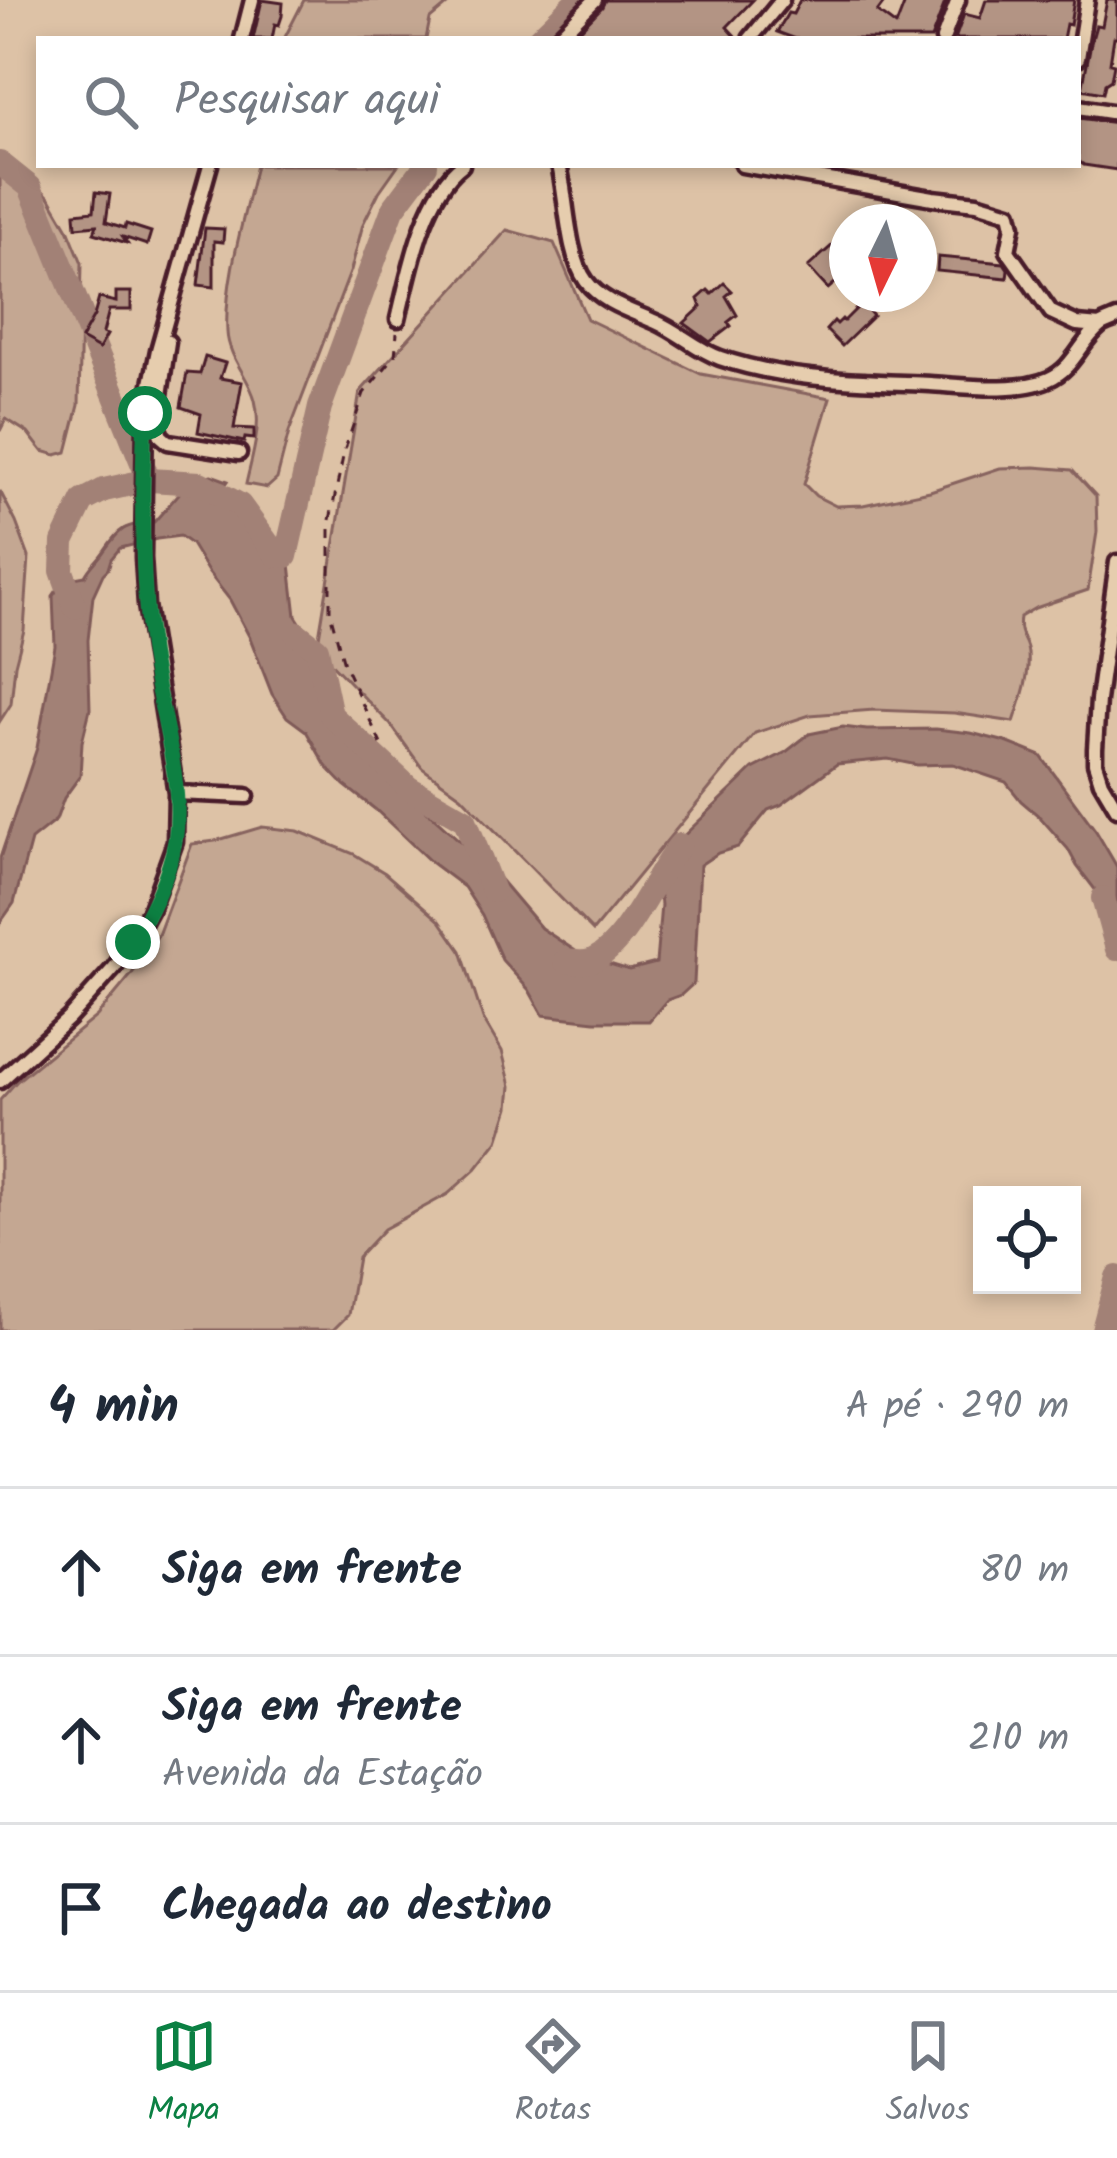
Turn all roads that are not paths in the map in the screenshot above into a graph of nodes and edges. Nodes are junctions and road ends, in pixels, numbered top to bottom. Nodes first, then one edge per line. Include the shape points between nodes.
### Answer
1 (252, 0) edge
2 (595, 0) edge
3 (782, 0) edge
4 (958, 0) edge
5 (1087, 0) edge
6 (243, 36) edge
7 (559, 36) edge
8 (752, 36) edge
9 (944, 36) edge
10 (1081, 39) edge
11 (1081, 107) edge
12 (1117, 112) edge
13 (209, 168) edge
14 (459, 168) edge
15 (560, 168) edge
16 (759, 168) edge
17 (398, 319) road end
18 (1117, 319) edge
19 (167, 322) junction
20 (1100, 326) junction
21 (239, 453) dead end
22 (1117, 562) edge
23 (1117, 777) edge
24 (1101, 782) junction
25 (176, 794) junction
26 (248, 796) dead end
27 (1117, 808) edge
28 (0, 1081) edge

1 - 6 street
2 - 7 street
3 - 8 street
4 - 9 street
5 - 10 street
11 - 12 street
13 - 19 street
14 - 17 street via 417,239
15 - 20 street via 577,266 593,290 741,364 877,382 1020,386 1065,368
16 - 20 street via 1010,213 1008,250 1051,312
18 - 20 street
19 - 21 street via 161,436
19 - 25 street via 150,381 143,558
22 - 24 street via 1095,731
23 - 24 street
24 - 27 street
25 - 26 street
25 - 28 street via 164,880 133,942 91,995

